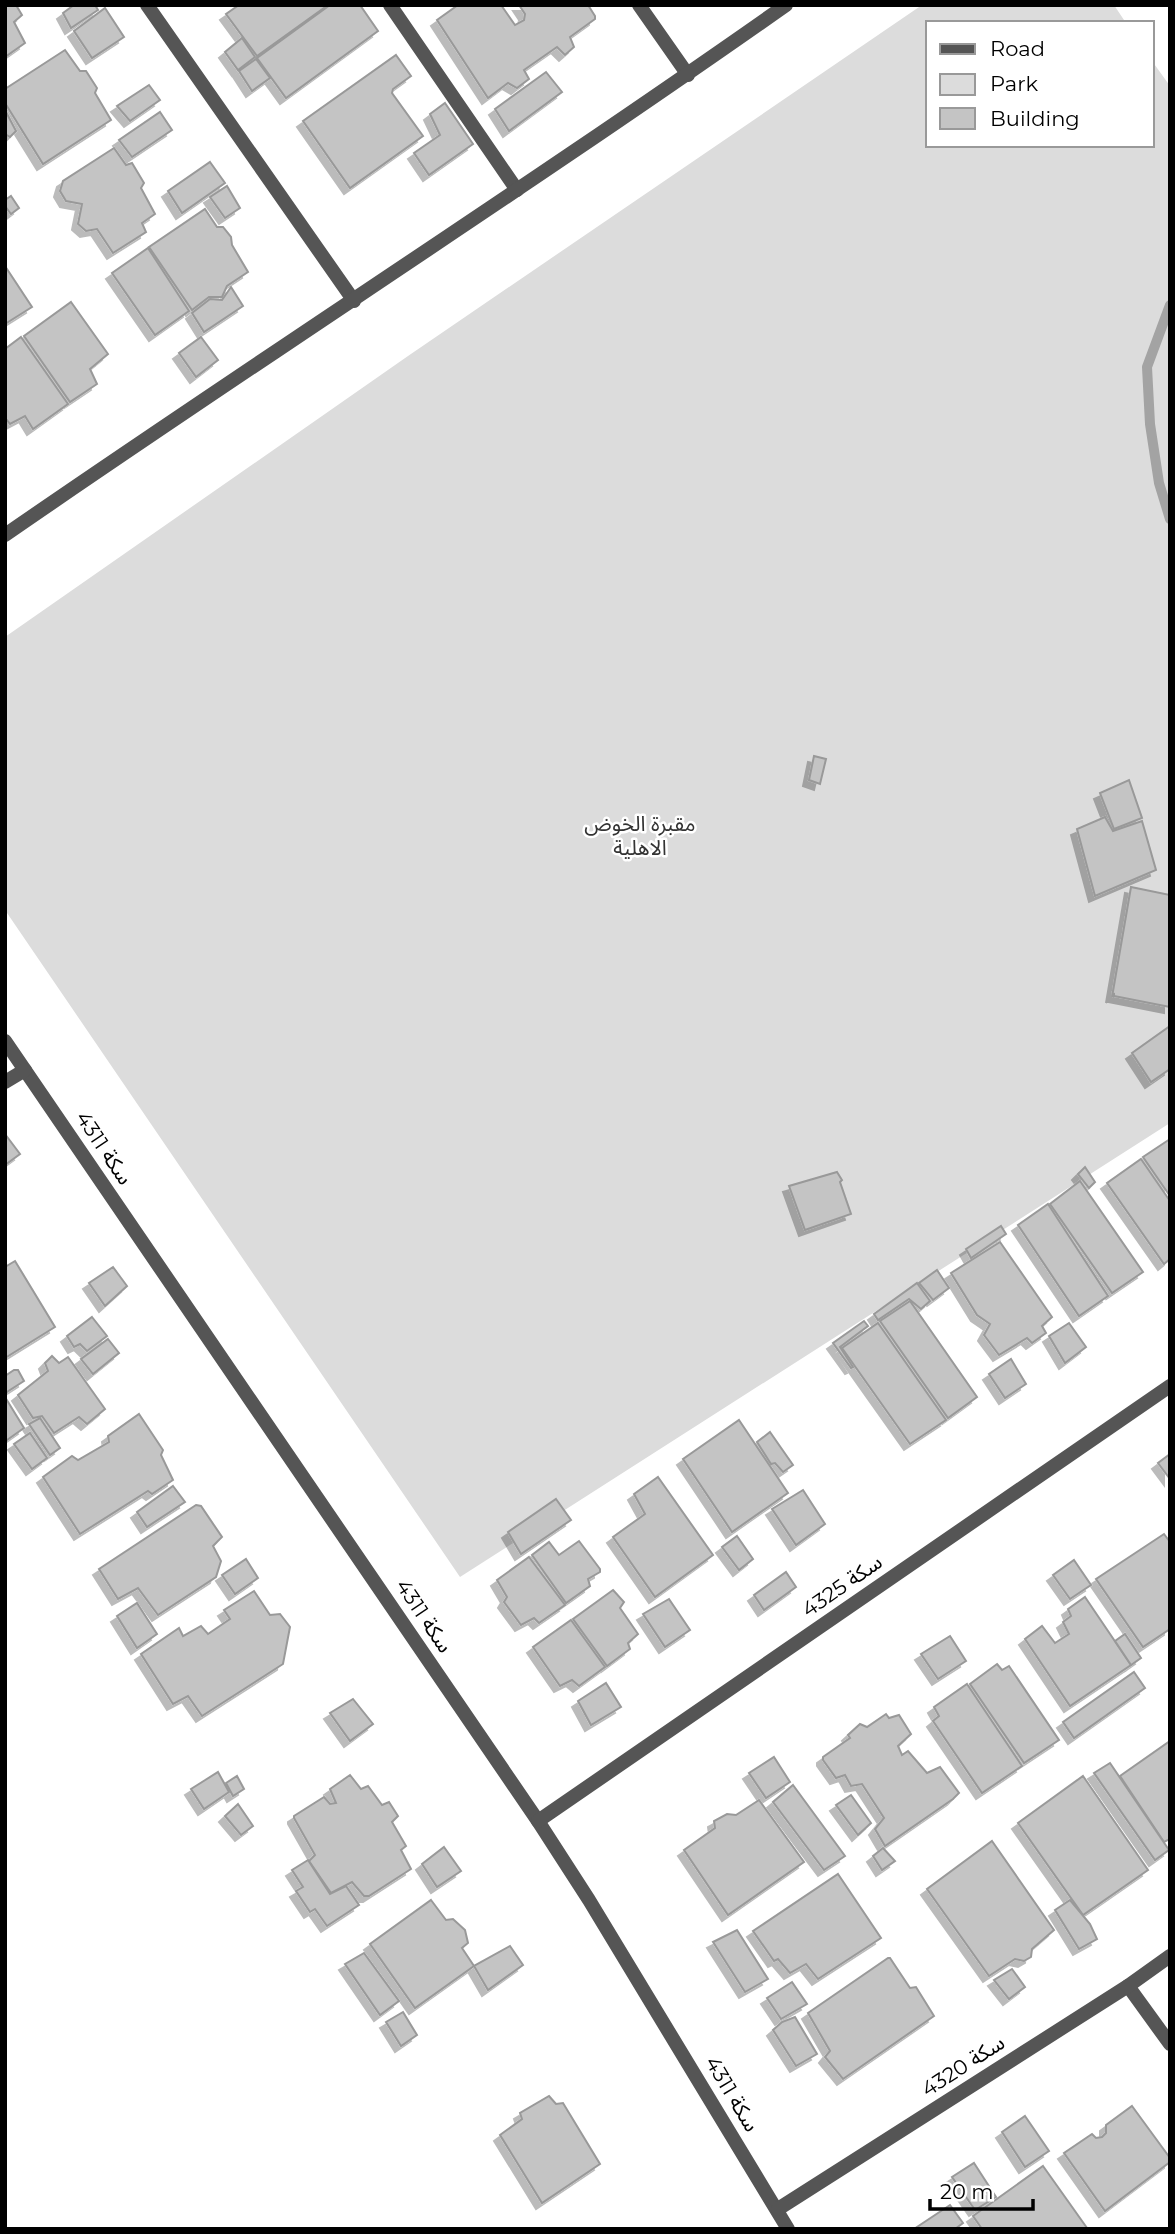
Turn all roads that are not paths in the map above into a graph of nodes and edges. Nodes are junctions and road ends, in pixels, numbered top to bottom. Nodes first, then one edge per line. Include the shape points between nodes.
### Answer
1 (148, 5) edge
2 (390, 5) edge
3 (639, 5) edge
4 (786, 5) edge
5 (688, 75) junction
6 (517, 190) junction
7 (354, 301) junction
8 (6, 532) edge
9 (5, 1041) edge
10 (25, 1070) junction
11 (5, 1083) edge
12 (1170, 1386) edge
13 (538, 1821) junction
14 (1170, 1956) edge
15 (1128, 1986) junction
16 (1170, 2044) edge
17 (778, 2209) junction
18 (788, 2229) edge

1 - 7 street
2 - 6 street
3 - 5 street
4 - 5 street
5 - 6 street
6 - 7 street
7 - 8 street
9 - 10 street, سكة 4311
10 - 11 street
10 - 13 street, سكة 4311
12 - 13 street, سكة 4325
13 - 17 street, سكة 4311
14 - 15 street, سكة 4320
15 - 16 street
15 - 17 street, سكة 4320
17 - 18 street, سكة 4311

